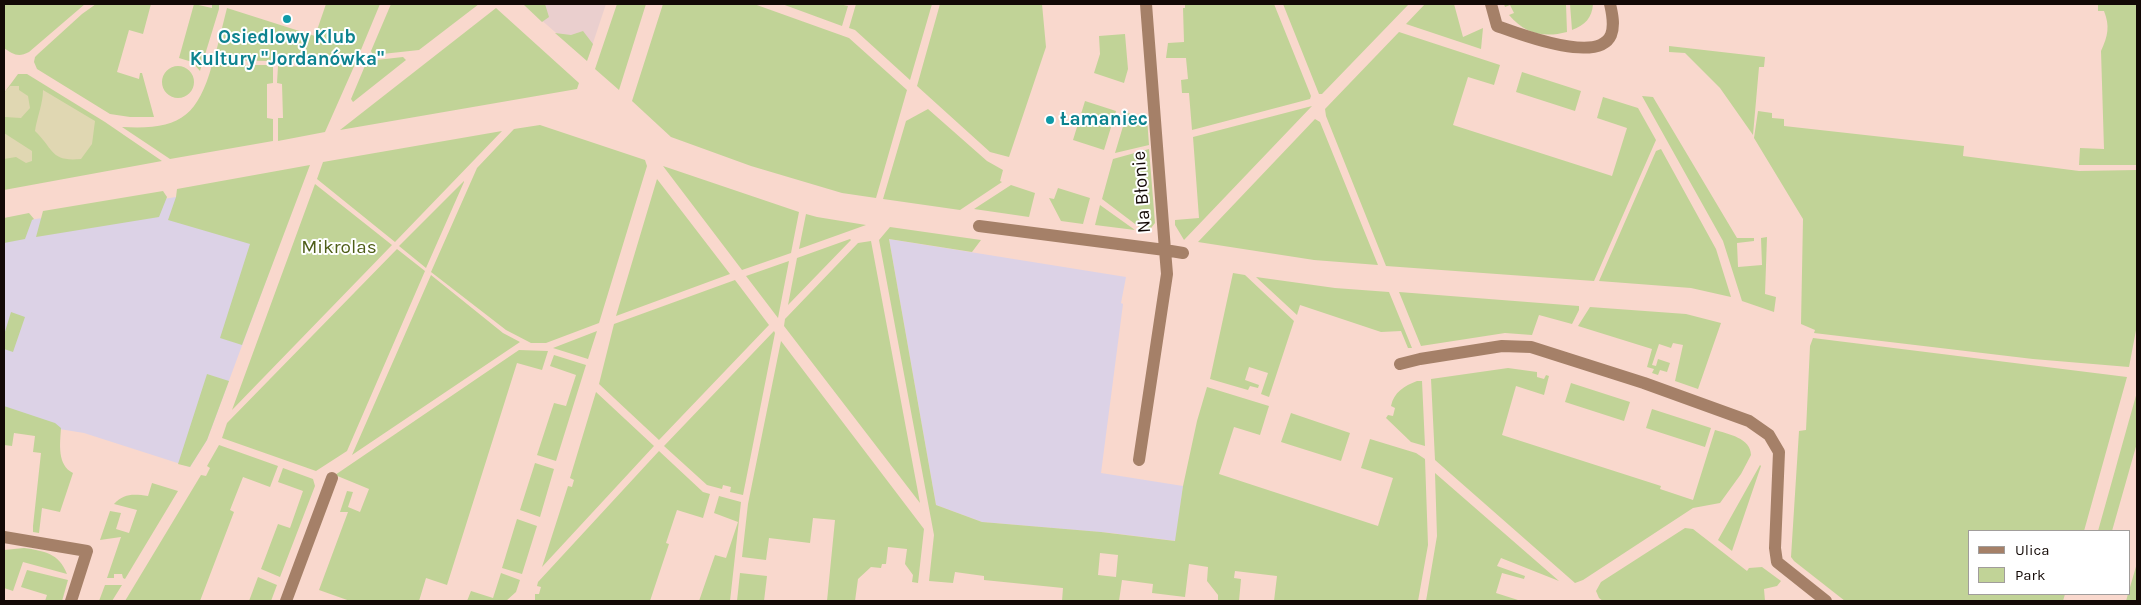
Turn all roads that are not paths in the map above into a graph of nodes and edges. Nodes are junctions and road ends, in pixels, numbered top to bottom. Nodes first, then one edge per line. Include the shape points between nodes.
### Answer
1 (1146, 4) edge
2 (1491, 4) edge
3 (1610, 4) edge
4 (979, 226) dead end
5 (1166, 250) junction
6 (1183, 253) dead end
7 (1400, 364) dead end
8 (1139, 460) dead end
9 (332, 478) dead end
10 (4, 537) edge
11 (70, 601) edge
12 (286, 601) edge
13 (1826, 601) edge

1 - 5 street, Na Błonie
2 - 3 street via 1497,26 1540,42 1569,47 1590,47 1605,42 1612,28
4 - 5 street, Na Błonie
5 - 6 street
5 - 8 street via 1167,274
7 - 13 street via 1502,346 1531,348 1644,383 1749,421 1769,435 1779,452 1777,562
9 - 12 street
10 - 11 street via 88,551

